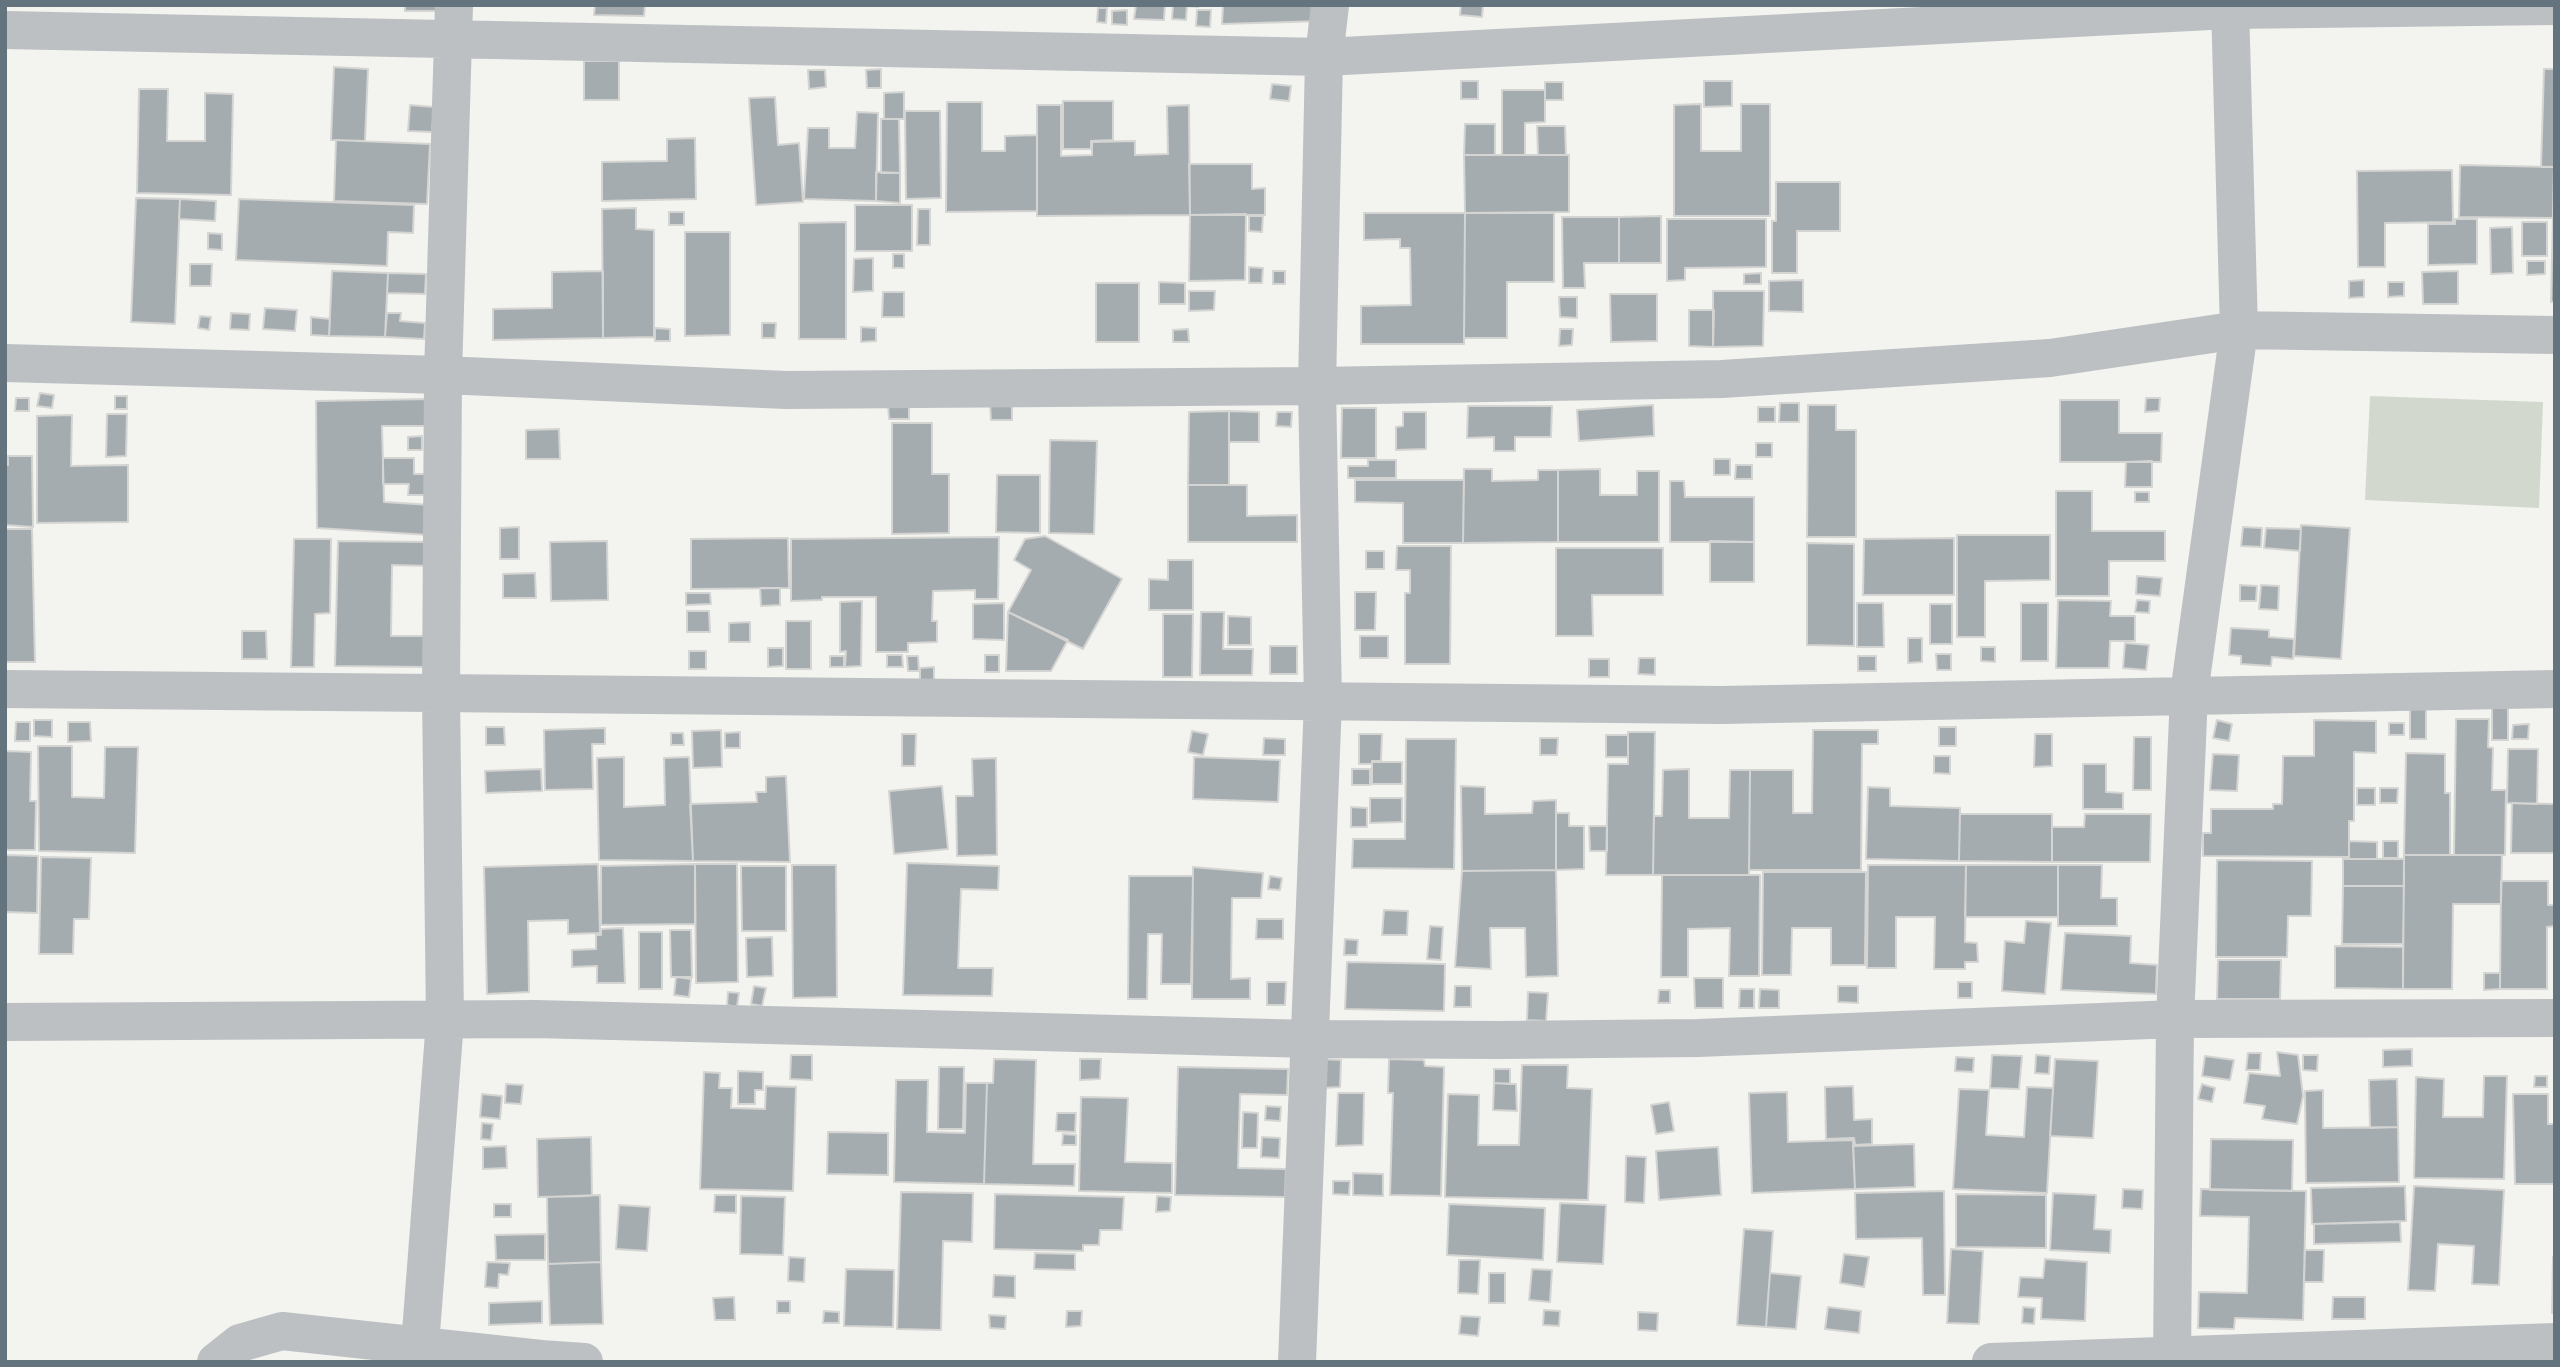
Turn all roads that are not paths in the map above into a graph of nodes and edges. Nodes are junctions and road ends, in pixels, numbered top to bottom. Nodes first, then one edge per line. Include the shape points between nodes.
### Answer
1 (1330, 5) edge
2 (2555, 6) edge
3 (2230, 7) edge
4 (454, 23) edge
5 (5, 30) edge
6 (1324, 57) junction
7 (2239, 330) junction
8 (2555, 335) edge
9 (5, 363) edge
10 (443, 375) junction
11 (1317, 386) junction
12 (5, 689) edge
13 (2555, 689) edge
14 (441, 693) junction
15 (2189, 694) junction
16 (1323, 701) junction
17 (2555, 1018) edge
18 (2175, 1019) junction
19 (445, 1021) junction
20 (5, 1022) edge
21 (1311, 1039) junction
22 (2555, 1342) edge
23 (420, 1345) junction
24 (2172, 1358) edge
25 (216, 1362) edge
26 (584, 1362) edge
27 (1297, 1362) edge
28 (1991, 1362) edge

1 - 6 street
2 - 3 street
3 - 6 street
3 - 7 street
4 - 5 street
4 - 6 street
4 - 10 street
6 - 11 street
7 - 8 street
7 - 11 street via 2050,358 1722,379
7 - 15 street
9 - 10 street
10 - 11 street via 786,390
10 - 14 street
11 - 16 street
12 - 14 street
13 - 15 street
14 - 16 street
14 - 19 street
15 - 16 street via 1823,704
15 - 18 street
16 - 21 street
17 - 18 street
18 - 21 street via 1698,1038
18 - 24 street
19 - 20 street
19 - 21 street via 535,1019
19 - 23 street
21 - 27 street
22 - 24 street
23 - 25 street via 282,1331 240,1343
23 - 26 street
24 - 28 street

